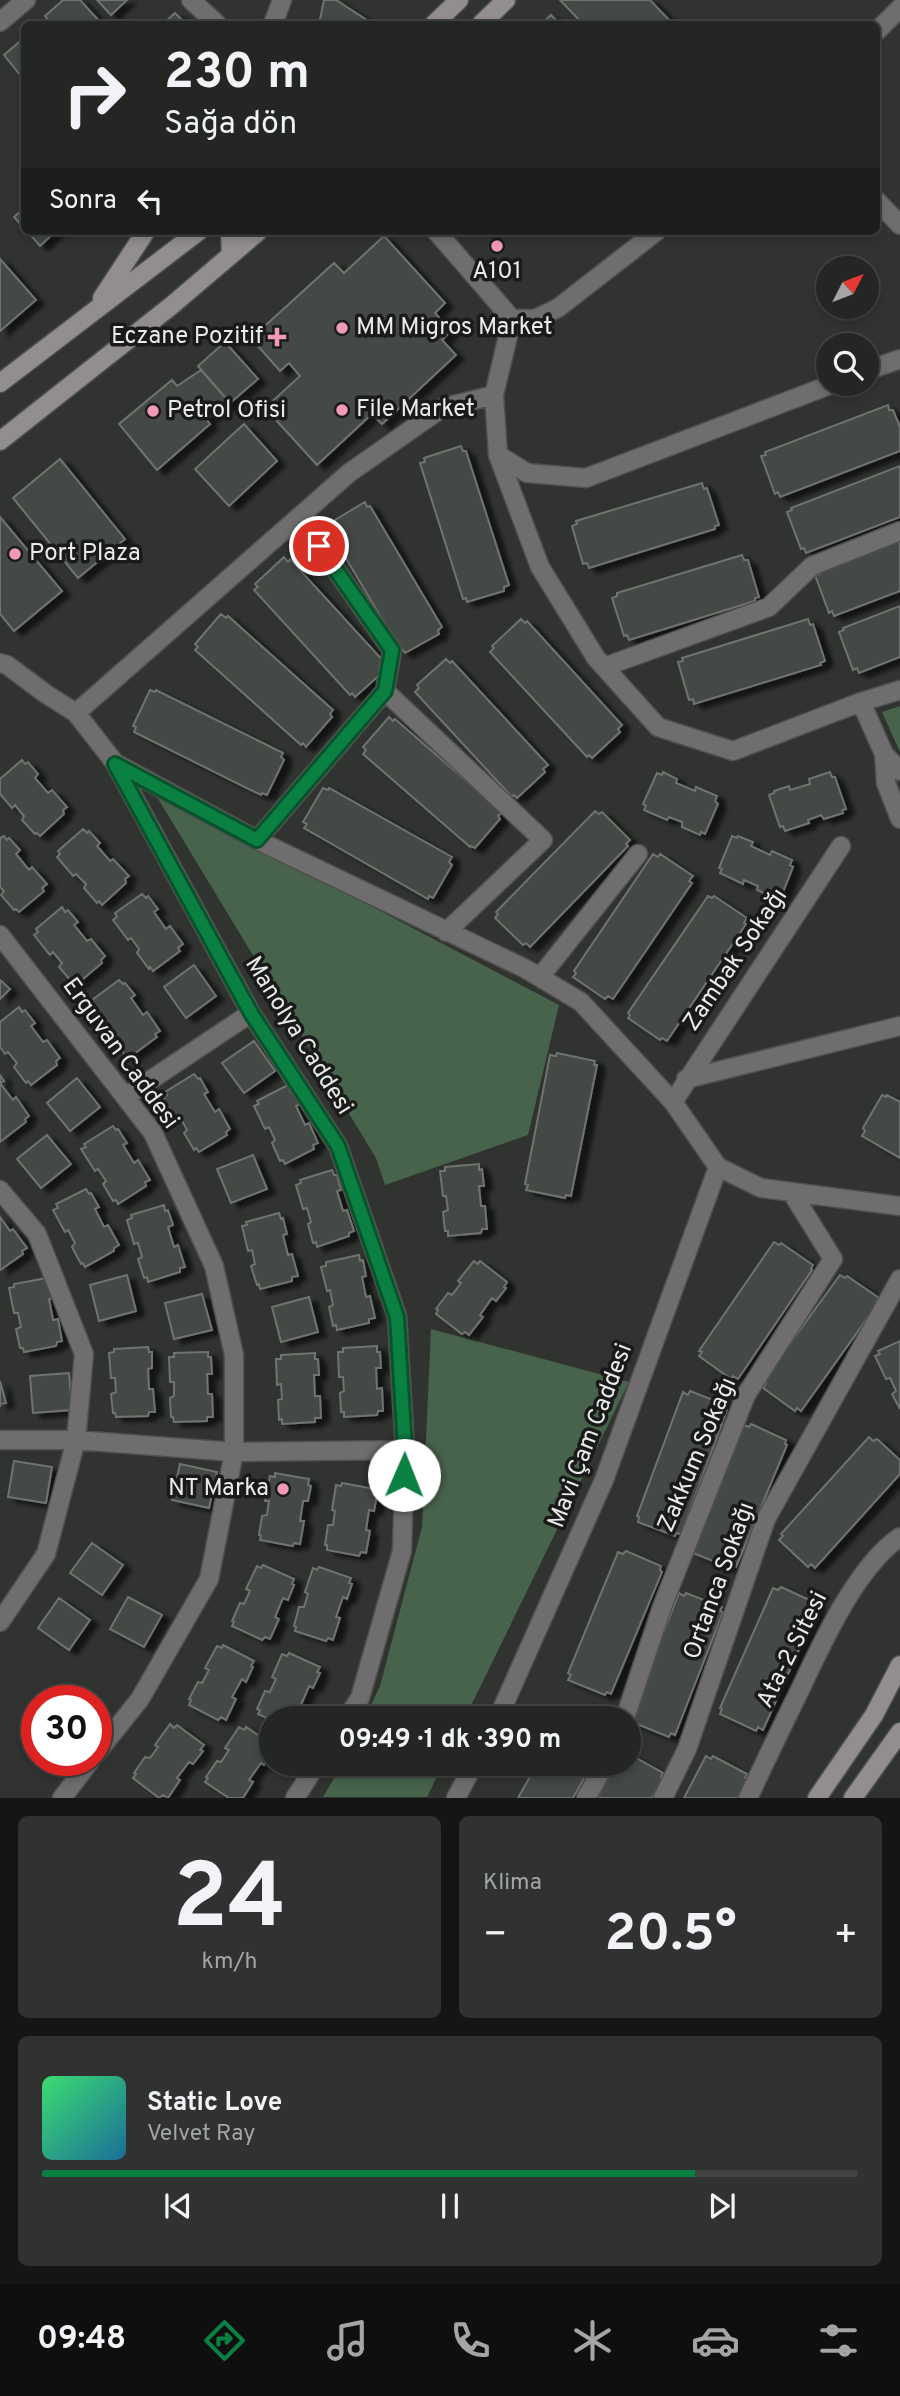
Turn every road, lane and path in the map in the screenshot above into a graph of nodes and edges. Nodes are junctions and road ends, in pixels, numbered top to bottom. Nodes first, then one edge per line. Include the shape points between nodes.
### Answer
1 (26, 0) edge
2 (191, 0) edge
3 (282, 0) edge
4 (458, 0) edge
5 (506, 0) edge
6 (900, 8) edge
7 (214, 21) edge
8 (274, 21) edge
9 (437, 21) edge
10 (484, 21) edge
11 (0, 22) edge
12 (880, 28) edge
13 (880, 204) edge
14 (900, 225) edge
15 (143, 235) edge
16 (194, 235) edge
17 (230, 235) edge
18 (254, 235) edge
19 (439, 235) edge
20 (652, 235) edge
21 (231, 255) junction
22 (93, 312) junction
23 (512, 319) junction
24 (900, 359) edge
25 (879, 366) edge
26 (0, 383) edge
27 (816, 390) edge
28 (494, 395) junction
29 (0, 441) edge
30 (498, 455) junction
31 (900, 531) edge
32 (319, 546) dead end
33 (0, 663) edge
34 (604, 667) junction
35 (900, 690) edge
36 (385, 691) junction
37 (861, 702) junction
38 (76, 713) junction
39 (884, 754) junction
40 (115, 764) junction
41 (900, 771) edge
42 (900, 819) edge
43 (257, 840) junction
44 (841, 846) dead end
45 (638, 854) dead end
46 (446, 932) junction
47 (0, 935) edge
48 (540, 977) junction
49 (251, 1013) junction
50 (900, 1026) edge
51 (687, 1079) junction
52 (125, 1097) junction
53 (673, 1102) junction
54 (718, 1167) junction
55 (0, 1190) edge
56 (793, 1193) junction
57 (900, 1206) edge
58 (900, 1279) edge
59 (0, 1440) edge
60 (76, 1440) junction
61 (405, 1450) junction
62 (234, 1452) junction
63 (900, 1537) edge
64 (0, 1622) edge
65 (900, 1665) edge
66 (355, 1706) edge
67 (503, 1706) edge
68 (629, 1706) edge
69 (900, 1732) edge
70 (112, 1734) edge
71 (78, 1776) edge
72 (309, 1776) edge
73 (467, 1776) edge
74 (598, 1776) edge
75 (62, 1797) edge
76 (295, 1797) edge
77 (456, 1797) edge
78 (586, 1797) edge
79 (663, 1797) edge
80 (748, 1797) edge
81 (817, 1797) edge
82 (853, 1797) edge

1 - 11 street
2 - 7 street
3 - 8 street
4 - 9 main road
5 - 10 main road
6 - 12 street
13 - 14 street
15 - 22 main road
16 - 22 main road
17 - 21 main road
18 - 21 main road
19 - 23 street
20 - 23 street via 558,308 535,319
21 - 29 main road
22 - 26 main road
23 - 28 street
24 - 25 street
27 - 30 street via 586,478 527,473
28 - 30 street
28 - 38 street via 442,408 349,473
30 - 34 street via 541,567
31 - 34 street via 812,566 769,607
32 - 36 street via 392,650
33 - 38 street
34 - 37 street via 658,727 733,751
35 - 37 street
36 - 43 street
36 - 46 street via 543,840
37 - 39 street
38 - 40 street, Manolya Caddesi
39 - 41 street
39 - 42 street via 886,783
40 - 43 street
40 - 49 street, Manolya Caddesi
43 - 46 street
44 - 51 street, Zambak Sokağı
45 - 48 street
46 - 48 street
47 - 52 street, Erguvan Caddesi
48 - 53 street via 581,1002
49 - 52 street
49 - 61 street, Manolya Caddesi via 338,1146 397,1317
50 - 51 street
51 - 53 street, Zambak Sokağı
52 - 62 street, Erguvan Caddesi via 153,1133 214,1266 234,1355
53 - 54 street
54 - 56 street via 761,1188
54 - 67 street, Mavi Çam Caddesi via 604,1480
55 - 60 street via 37,1234 84,1354
56 - 57 street
56 - 68 street, Zakkum Sokağı via 833,1259 746,1395 662,1607
58 - 79 street, Ortanca Sokağı via 766,1519 687,1749
59 - 60 street
60 - 62 street
60 - 64 street via 46,1554
61 - 62 street
61 - 66 street, Manolya Caddesi via 402,1551
62 - 70 street, Erguvan Caddesi via 209,1579 140,1699
63 - 80 street, Ata-2 Sitesi via 853,1588
65 - 81 main road via 874,1714
69 - 82 main road
71 - 75 street
72 - 76 street
73 - 77 street
74 - 78 street

